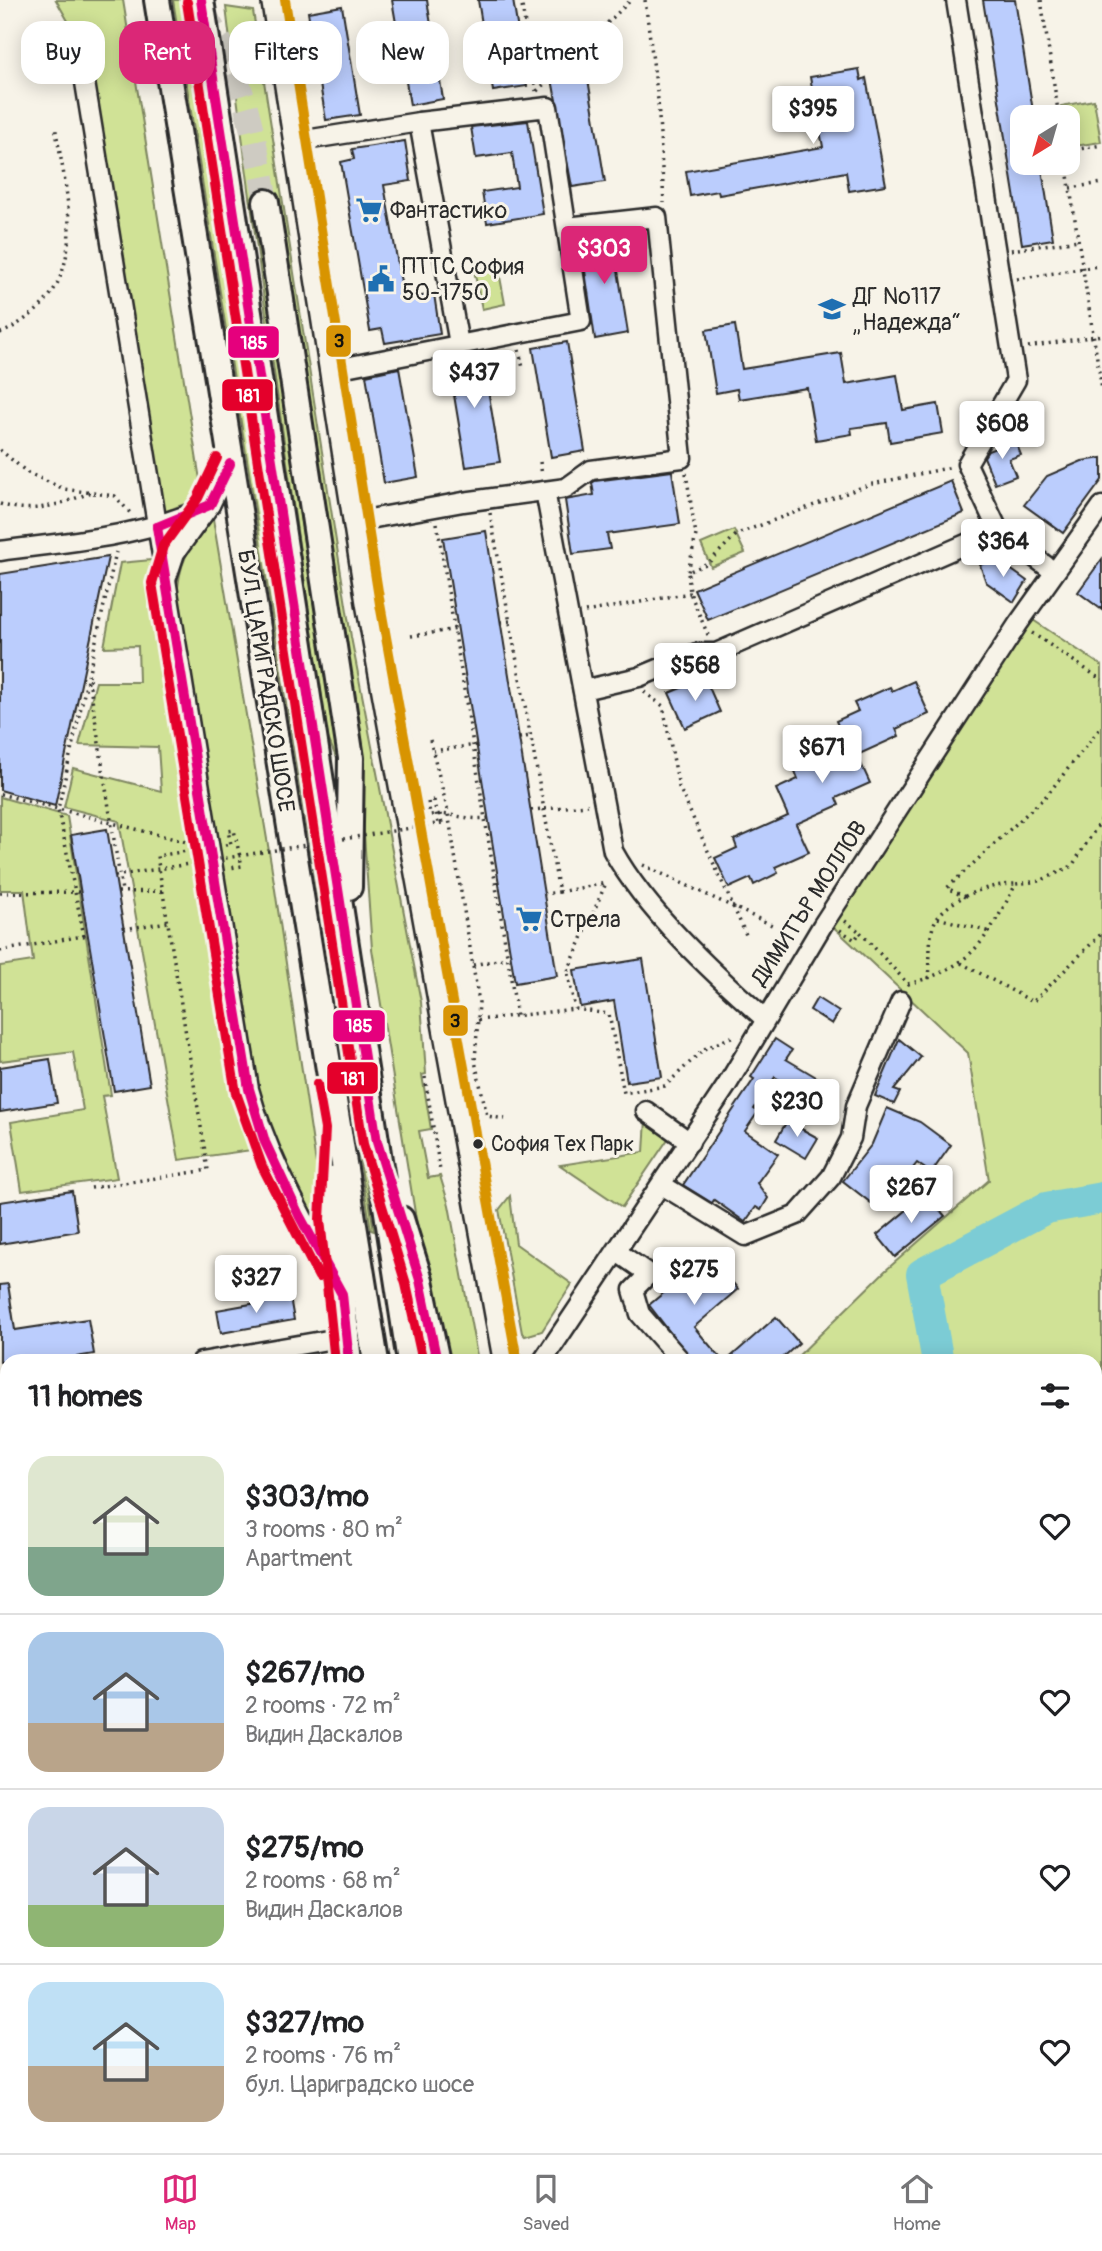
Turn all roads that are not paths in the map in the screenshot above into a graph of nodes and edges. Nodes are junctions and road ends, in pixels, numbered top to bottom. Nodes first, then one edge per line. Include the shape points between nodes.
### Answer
1 (157, 0) edge
2 (201, 0) edge
3 (271, 0) edge
4 (956, 0) edge
5 (85, 84) edge
6 (419, 122) junction
7 (293, 142) junction
8 (266, 202) tunnel mouth
9 (567, 227) junction
10 (459, 344) junction
11 (330, 370) junction
12 (230, 464) junction
13 (545, 491) junction
14 (210, 506) junction
15 (1102, 506) edge
16 (353, 522) junction
17 (151, 528) junction
18 (998, 530) junction
19 (0, 551) edge
20 (1053, 571) junction
21 (166, 581) junction
22 (583, 690) junction
23 (348, 958) junction
24 (901, 1001) dead end
25 (765, 1019) junction
26 (646, 1111) dead end
27 (339, 1128) junction
28 (377, 1142) junction
29 (690, 1142) junction
30 (662, 1185) junction
31 (617, 1252) junction
32 (342, 1294) junction
33 (345, 1337) junction
34 (247, 1354) edge
35 (348, 1354) edge
36 (375, 1354) edge
37 (409, 1354) edge
38 (436, 1354) edge
39 (502, 1354) edge
40 (547, 1354) edge
41 (674, 1354) edge

1 - 12 highway, БУЛ. ЦАРИГРАДСКО ШОСЕ
2 - 23 highway, БУЛ. ЦАРИГРАДСКО ШОСЕ
3 - 7 street
4 - 18 street via 1016,380 967,464
5 - 17 street
6 - 7 street
6 - 9 street via 541,102
6 - 10 street
7 - 11 street
8 - 23 highway via 351,758
9 - 10 street via 581,321
9 - 13 street via 657,218 682,458 591,470 566,488
10 - 11 street
11 - 16 street
12 - 14 street
12 - 27 highway, БУЛ. ЦАРИГРАДСКО ШОСЕ
13 - 16 street
13 - 22 street
14 - 17 street
14 - 21 street via 175,553
15 - 20 street, ДИМИТЪР МОЛЛОВ
16 - 39 street
17 - 19 street
17 - 21 street
18 - 20 street
18 - 22 street via 716,653 697,653 639,677
20 - 25 street, ДИМИТЪР МОЛЛОВ
21 - 32 street via 256,1115 299,1215
22 - 25 street via 614,851 629,879 723,982
23 - 28 highway, БУЛ. ЦАРИГРАДСКО ШОСЕ
24 - 30 street via 856,1106 851,1138 831,1177 797,1215 745,1236
25 - 29 street, ДИМИТЪР МОЛЛОВ
26 - 29 street
27 - 32 highway via 334,1219
27 - 36 highway, БУЛ. ЦАРИГРАДСКО ШОСЕ
28 - 37 highway, БУЛ. ЦАРИГРАДСКО ШОСЕ
28 - 38 highway via 420,1280
29 - 30 street, ДИМИТЪР МОЛЛОВ
30 - 31 street, ДИМИТЪР МОЛЛОВ
31 - 40 street, ДИМИТЪР МОЛЛОВ
31 - 41 street via 649,1275 633,1290 640,1314
32 - 33 highway
33 - 34 street
33 - 35 highway

